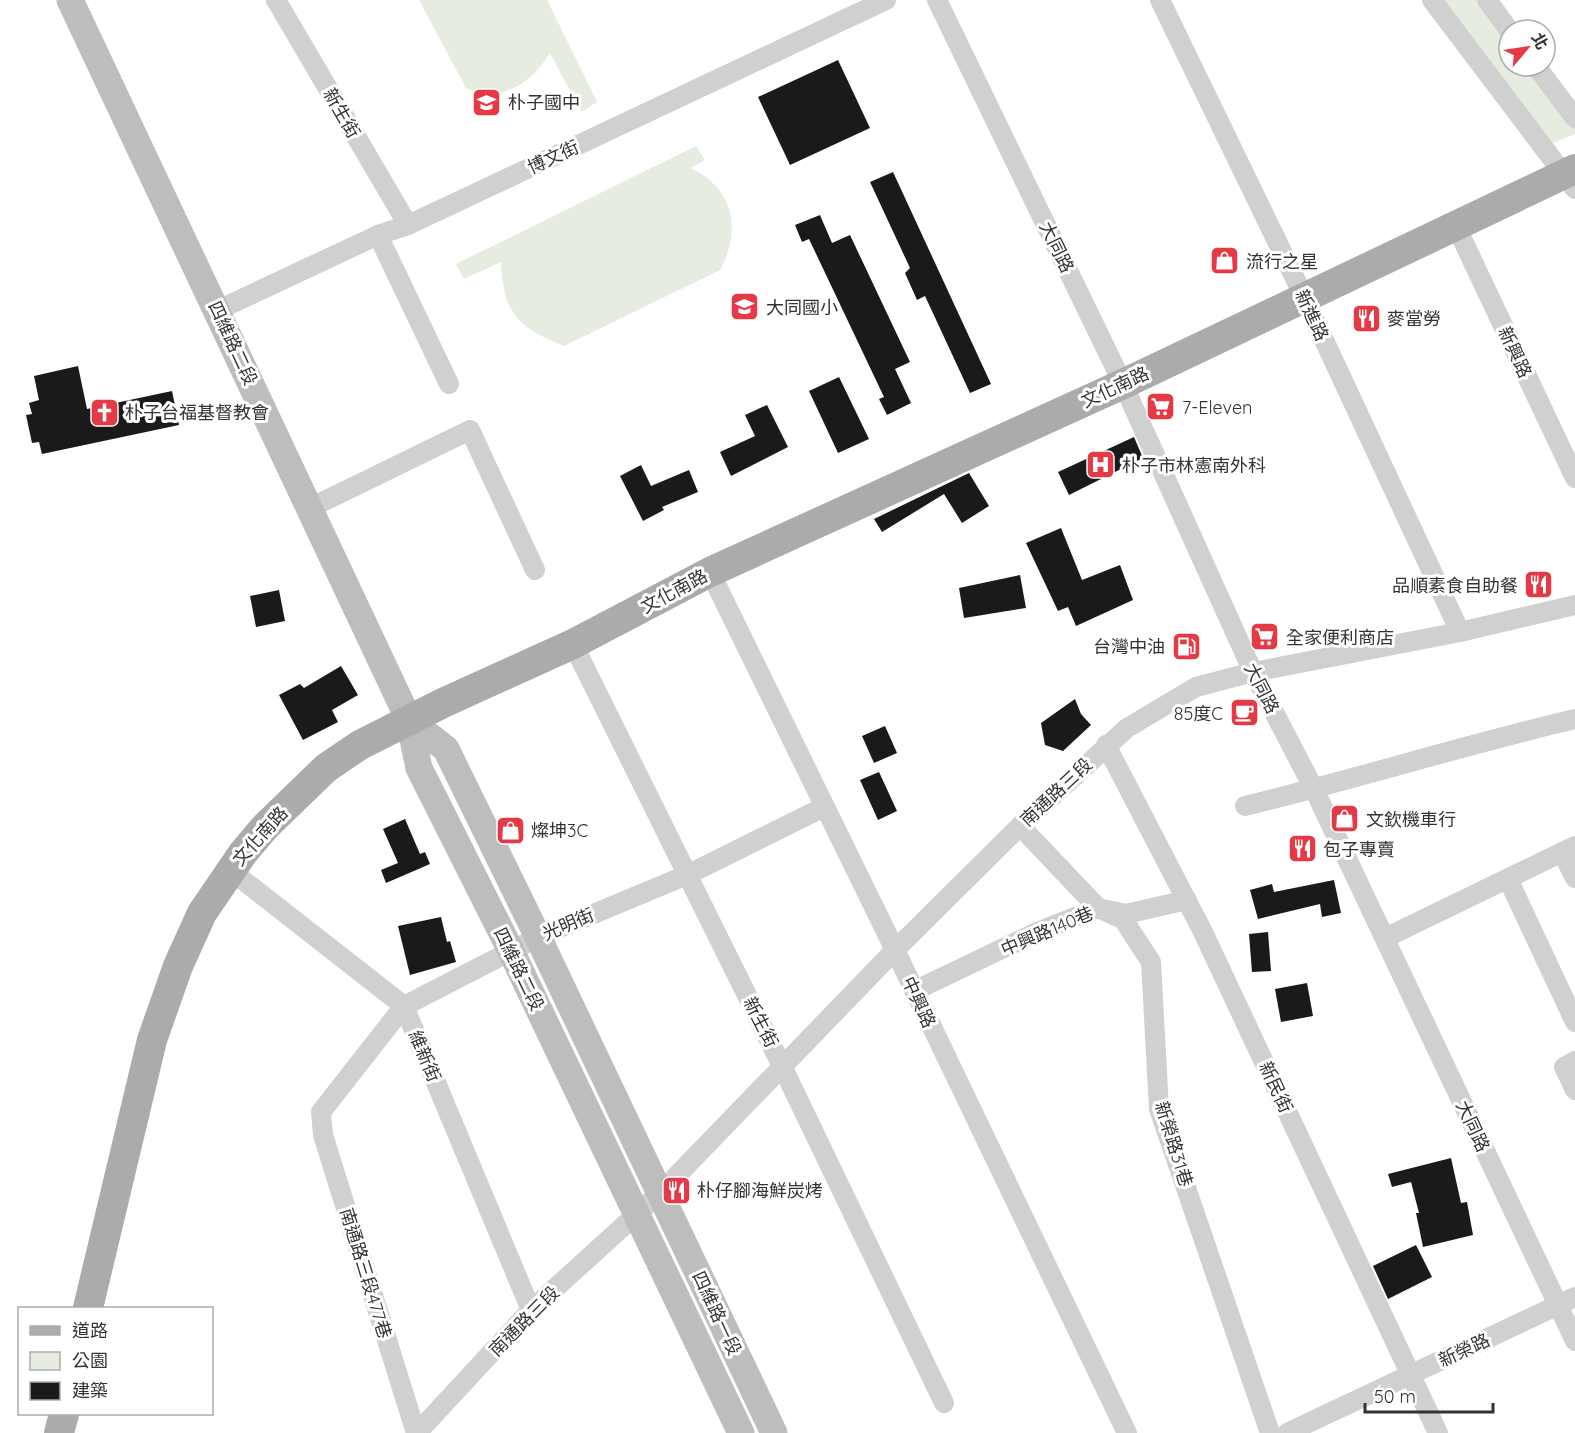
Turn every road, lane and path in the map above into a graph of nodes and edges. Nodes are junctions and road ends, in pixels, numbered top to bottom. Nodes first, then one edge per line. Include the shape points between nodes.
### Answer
1 (70, 0) edge
2 (276, 0) edge
3 (886, 0) edge
4 (937, 0) edge
5 (1160, 0) edge
6 (1432, 0) edge
7 (1487, 0) edge
8 (1500, 18) edge
9 (1545, 78) edge
10 (1575, 118) edge
11 (1571, 178) edge
12 (408, 225) junction
13 (1456, 226) junction
14 (378, 235) junction
15 (1304, 297) junction
16 (218, 310) junction
17 (449, 384) dead end
18 (1123, 384) junction
19 (1575, 478) edge
20 (310, 508) junction
21 (536, 570) dead end
22 (710, 572) junction
23 (1575, 605) edge
24 (1460, 632) junction
25 (573, 644) junction
26 (1253, 672) junction
27 (1575, 719) edge
28 (409, 720) junction
29 (1106, 745) junction
30 (1314, 789) junction
31 (1245, 806) dead end
32 (824, 807) junction
33 (1020, 826) junction
34 (1569, 849) edge
35 (230, 870) junction
36 (687, 875) junction
37 (1575, 878) edge
38 (1508, 879) junction
39 (1187, 900) junction
40 (1098, 908) junction
41 (538, 937) junction
42 (1384, 938) junction
43 (895, 950) junction
44 (511, 951) junction
45 (914, 991) junction
46 (404, 1006) junction
47 (1575, 1022) edge
48 (1575, 1061) edge
49 (783, 1066) junction
50 (1575, 1090) edge
51 (321, 1112) joint
52 (660, 1193) junction
53 (636, 1215) junction
54 (1566, 1301) edge
55 (88, 1307) edge
56 (531, 1310) junction
57 (1575, 1341) edge
58 (1410, 1375) junction
59 (944, 1403) dead end
60 (64, 1415) edge
61 (59, 1433) edge
62 (416, 1433) edge
63 (741, 1433) edge
64 (774, 1433) edge
65 (1127, 1433) edge
66 (1270, 1433) edge
67 (1287, 1433) edge
68 (1438, 1433) edge

1 - 16 street, 四維路二段
2 - 12 street, 新生街
3 - 12 street, 博文街
4 - 18 street, 大同路
5 - 15 street, 新進路
6 - 11 street
7 - 8 street
9 - 10 street
11 - 13 main road, 文化南路
12 - 14 street, 博文街
13 - 15 main road, 文化南路
13 - 19 street, 新興路
14 - 16 street, 博文街
14 - 17 street
15 - 18 main road, 文化南路
15 - 24 street, 新進路
16 - 20 street, 四維路二段
18 - 22 main road, 文化南路
18 - 26 street, 大同路
20 - 21 street via 470,430
20 - 28 street, 四維路二段
22 - 25 main road, 文化南路
22 - 32 street, 中興路
23 - 24 street, 南通路三段
24 - 26 street, 南通路三段
25 - 28 main road, 文化南路
25 - 36 street, 新生街
26 - 29 street, 南通路三段 via 1196,687
26 - 30 street, 大同路
27 - 30 street
28 - 35 main road, 文化南路 via 326,768 265,826
28 - 41 street, 四維路二段 via 446,749
28 - 44 street, 四維路二段 via 419,768
29 - 33 street, 南通路三段
29 - 39 street, 新民街
30 - 31 street
30 - 42 street, 大同路
32 - 36 street, 光明街
32 - 43 street, 中興路
33 - 40 street, 新榮路31巷
33 - 43 street, 南通路三段
34 - 37 street
34 - 38 street
35 - 46 street, 維新街
35 - 55 main road, 文化南路 via 202,913 178,966 153,1040
36 - 41 street, 光明街
36 - 49 street, 新生街
38 - 42 street
38 - 47 street
39 - 40 street, 中興路140巷 via 1126,914
39 - 58 street, 新民街
40 - 45 street, 中興路140巷 via 1037,932
40 - 66 street, 新榮路31巷 via 1123,919 1150,962 1159,1108
41 - 44 street, 光明街
41 - 52 street, 四維路二段
42 - 54 street, 大同路
43 - 45 street, 中興路
43 - 49 street, 南通路三段
44 - 46 street, 光明街
44 - 53 street, 四維路二段
45 - 65 street, 中興路
46 - 51 street, 光明街
46 - 56 street, 維新街
48 - 50 street via 1564,1067
49 - 52 street, 南通路三段
49 - 59 street, 新生街
51 - 62 street, 南通路三段477巷 via 323,1135
52 - 53 street, 南通路三段
52 - 64 street, 四維路一段
53 - 56 street, 南通路三段
53 - 63 street, 四維路一段
54 - 57 street, 大同路
54 - 58 street, 新榮路
56 - 62 street, 南通路三段
58 - 67 street, 新榮路
58 - 68 street, 新民街
60 - 61 main road

